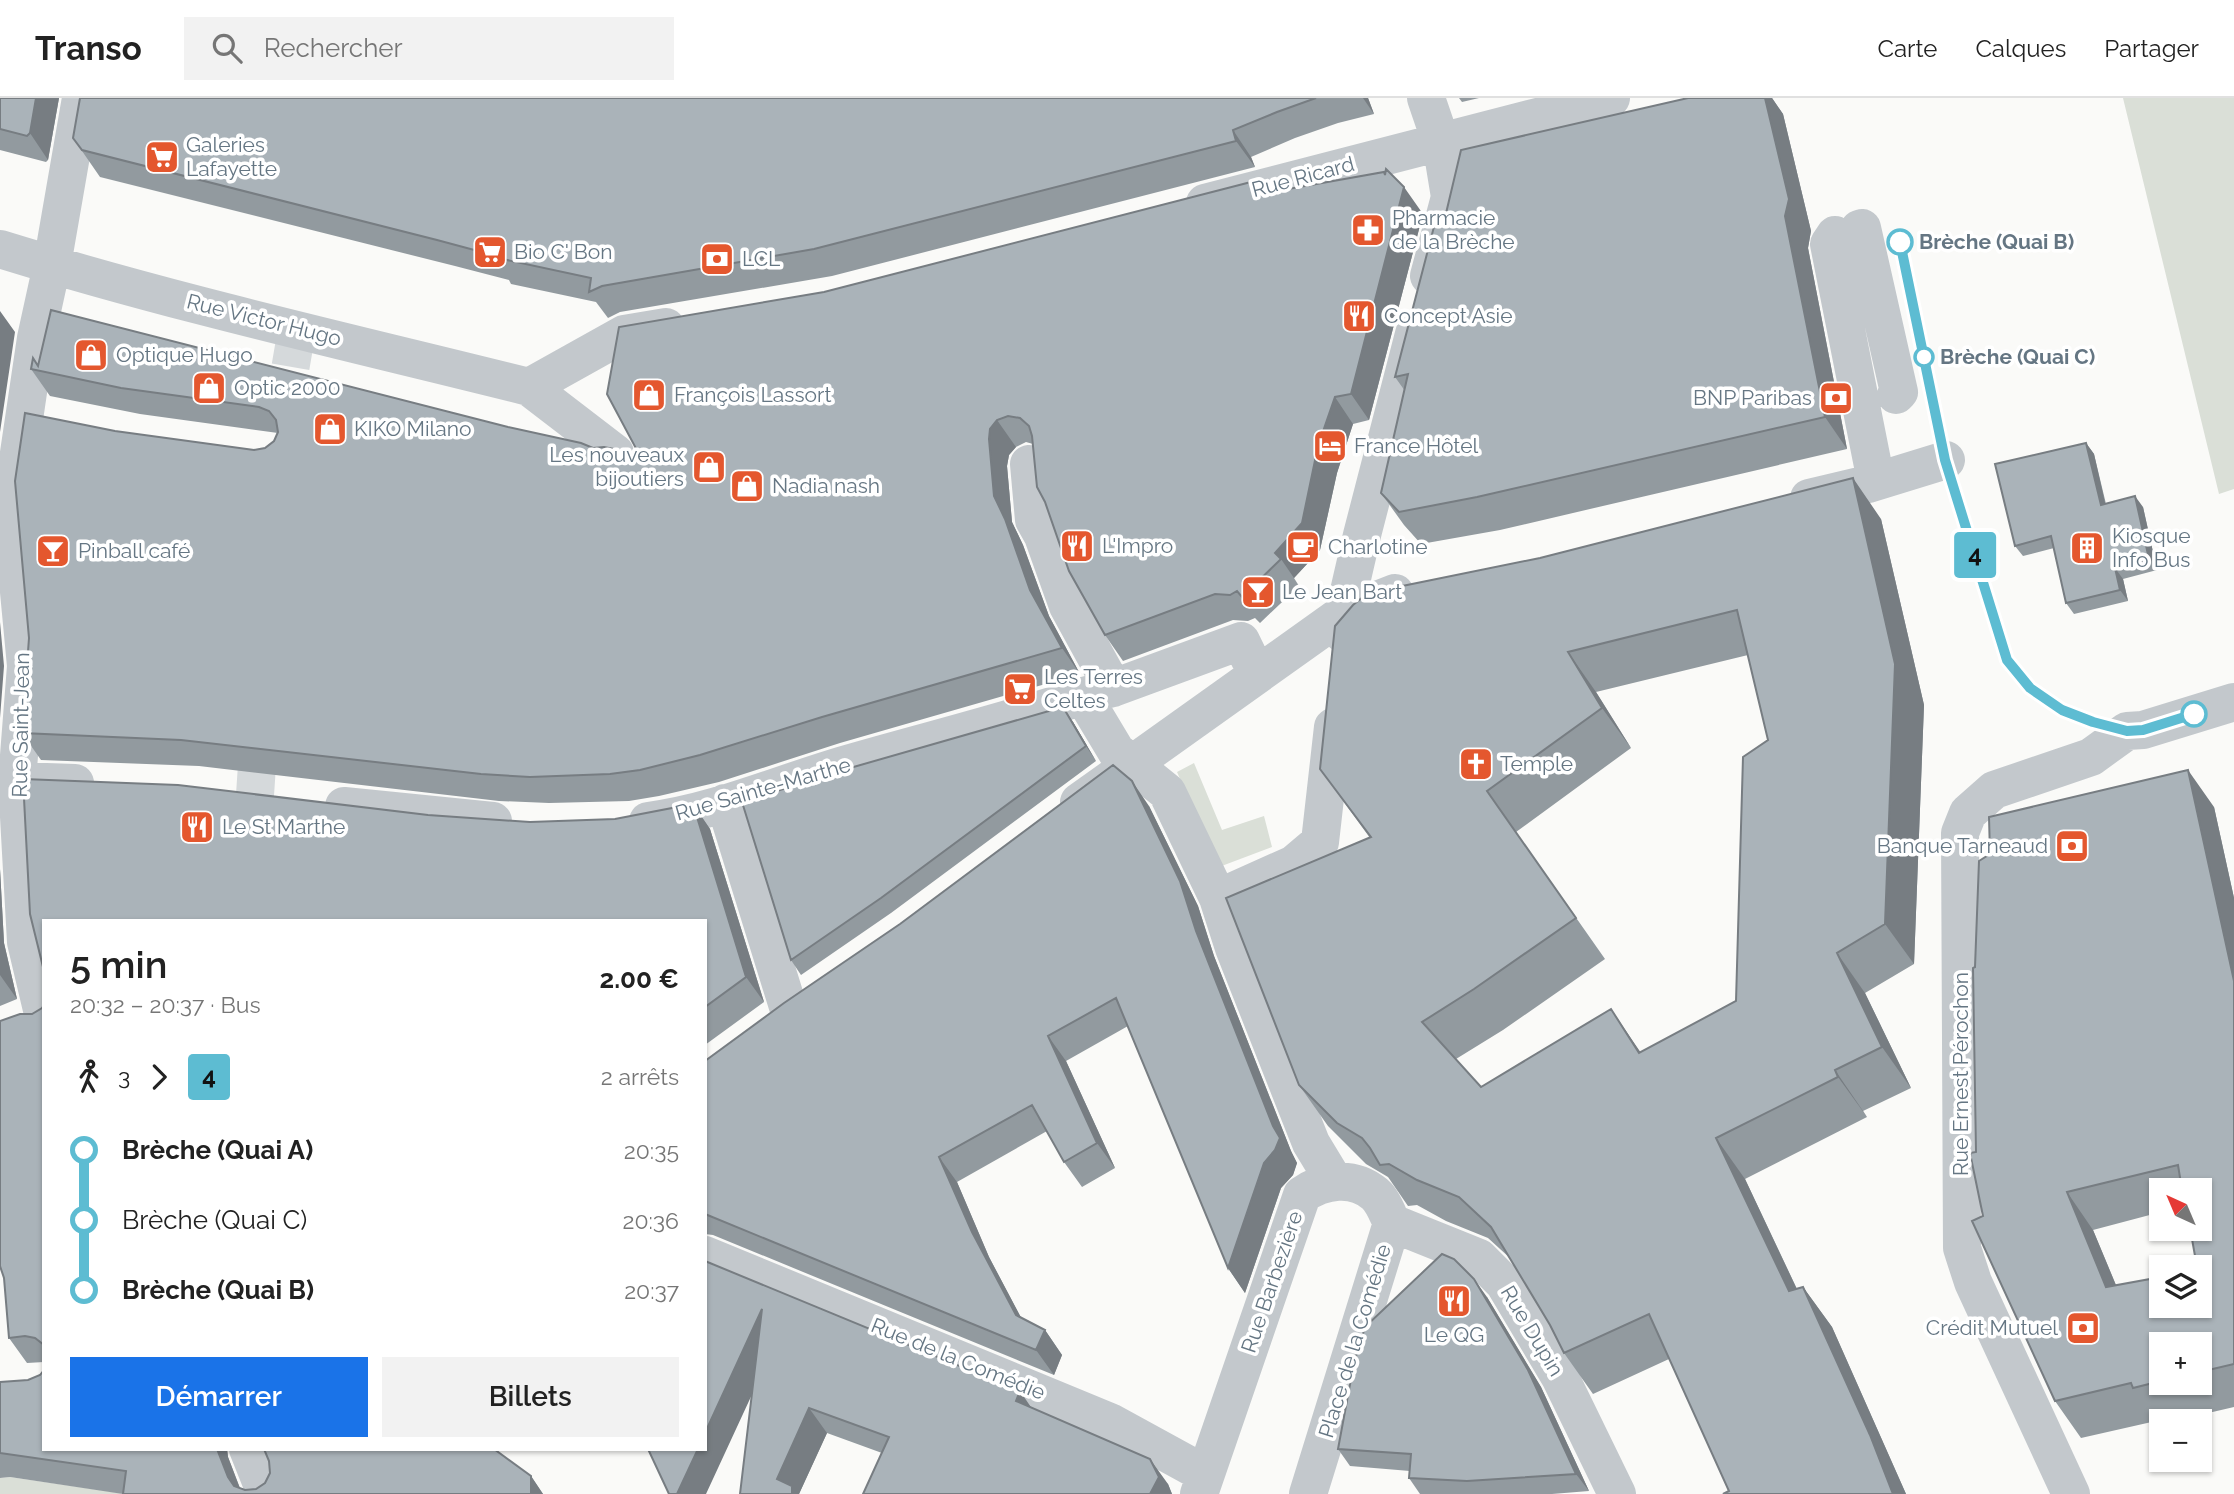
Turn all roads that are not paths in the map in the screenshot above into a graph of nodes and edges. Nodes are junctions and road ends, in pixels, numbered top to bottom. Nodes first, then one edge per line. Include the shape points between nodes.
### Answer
1 (81, 98) edge
2 (1426, 98) edge
3 (1611, 98) edge
4 (1440, 142) junction
5 (1171, 212) edge
6 (0, 249) edge
7 (52, 265) junction
8 (704, 320) edge
9 (529, 387) junction
10 (1896, 395) dead end
11 (24, 413) junction
12 (61, 421) edge
13 (615, 453) edge
14 (1945, 460) dead end
15 (1029, 464) edge
16 (1876, 481) junction
17 (5, 505) edge
18 (1773, 507) edge
19 (1434, 585) edge
20 (1344, 613) junction
21 (1257, 674) junction
22 (1098, 692) junction
23 (2234, 702) edge
24 (1131, 763) junction
25 (8, 778) edge
26 (107, 784) edge
27 (308, 802) edge
28 (724, 803) junction
29 (1055, 820) edge
30 (524, 822) edge
31 (612, 824) edge
32 (1218, 898) junction
33 (824, 986) edge
34 (789, 1010) junction
35 (32, 1019) edge
36 (758, 1033) edge
37 (1334, 1181) junction
38 (1392, 1223) junction
39 (707, 1256) edge
40 (249, 1451) edge
41 (1202, 1484) edge
42 (266, 1494) edge
43 (1308, 1494) edge
44 (1617, 1494) edge
45 (2071, 1494) edge

1 - 7 street, Rue Saint-Jean
2 - 4 street
3 - 4 street, Rue Ricard
4 - 5 street, Rue Ricard
4 - 20 street via 1450,197
6 - 7 street, Rue Victor Hugo
7 - 9 street, Rue Victor Hugo
7 - 11 street, Rue Saint-Jean
8 - 9 street via 624,334
9 - 13 street, Rue Victor Hugo
10 - 16 street via 1899,392 1861,228 1829,244
11 - 12 street
11 - 17 street, Rue Saint-Jean
14 - 16 street
15 - 22 street via 1034,520
16 - 18 street
17 - 25 street, Rue Saint-Jean via 26,666
19 - 20 street via 1384,596
20 - 21 street
20 - 32 street via 1321,842 1294,863
21 - 22 street, Rue Sainte-Marthe via 1241,641
21 - 24 street
22 - 24 street via 1116,751
22 - 28 street, Rue Sainte-Marthe
23 - 45 street, Rue Ernest Pérochon via 2127,731 2091,757 1994,790 1968,813 1960,833 1962,1248 1973,1282
24 - 29 street
24 - 32 street via 1167,792
25 - 26 street
25 - 35 street, Rue Saint-Jean
27 - 30 street
28 - 31 street, Rue Sainte-Marthe
28 - 34 street
32 - 37 street via 1311,1143
33 - 34 street
34 - 36 street
37 - 38 street, Place de la Comédie via 1359,1185 1375,1194
37 - 41 street, Rue Barbezière via 1302,1195
38 - 43 street, Place de la Comédie
38 - 44 street, Rue Dupin via 1479,1258 1504,1283 1560,1377
39 - 41 street, Rue de la Comédie via 1110,1422
40 - 42 street

